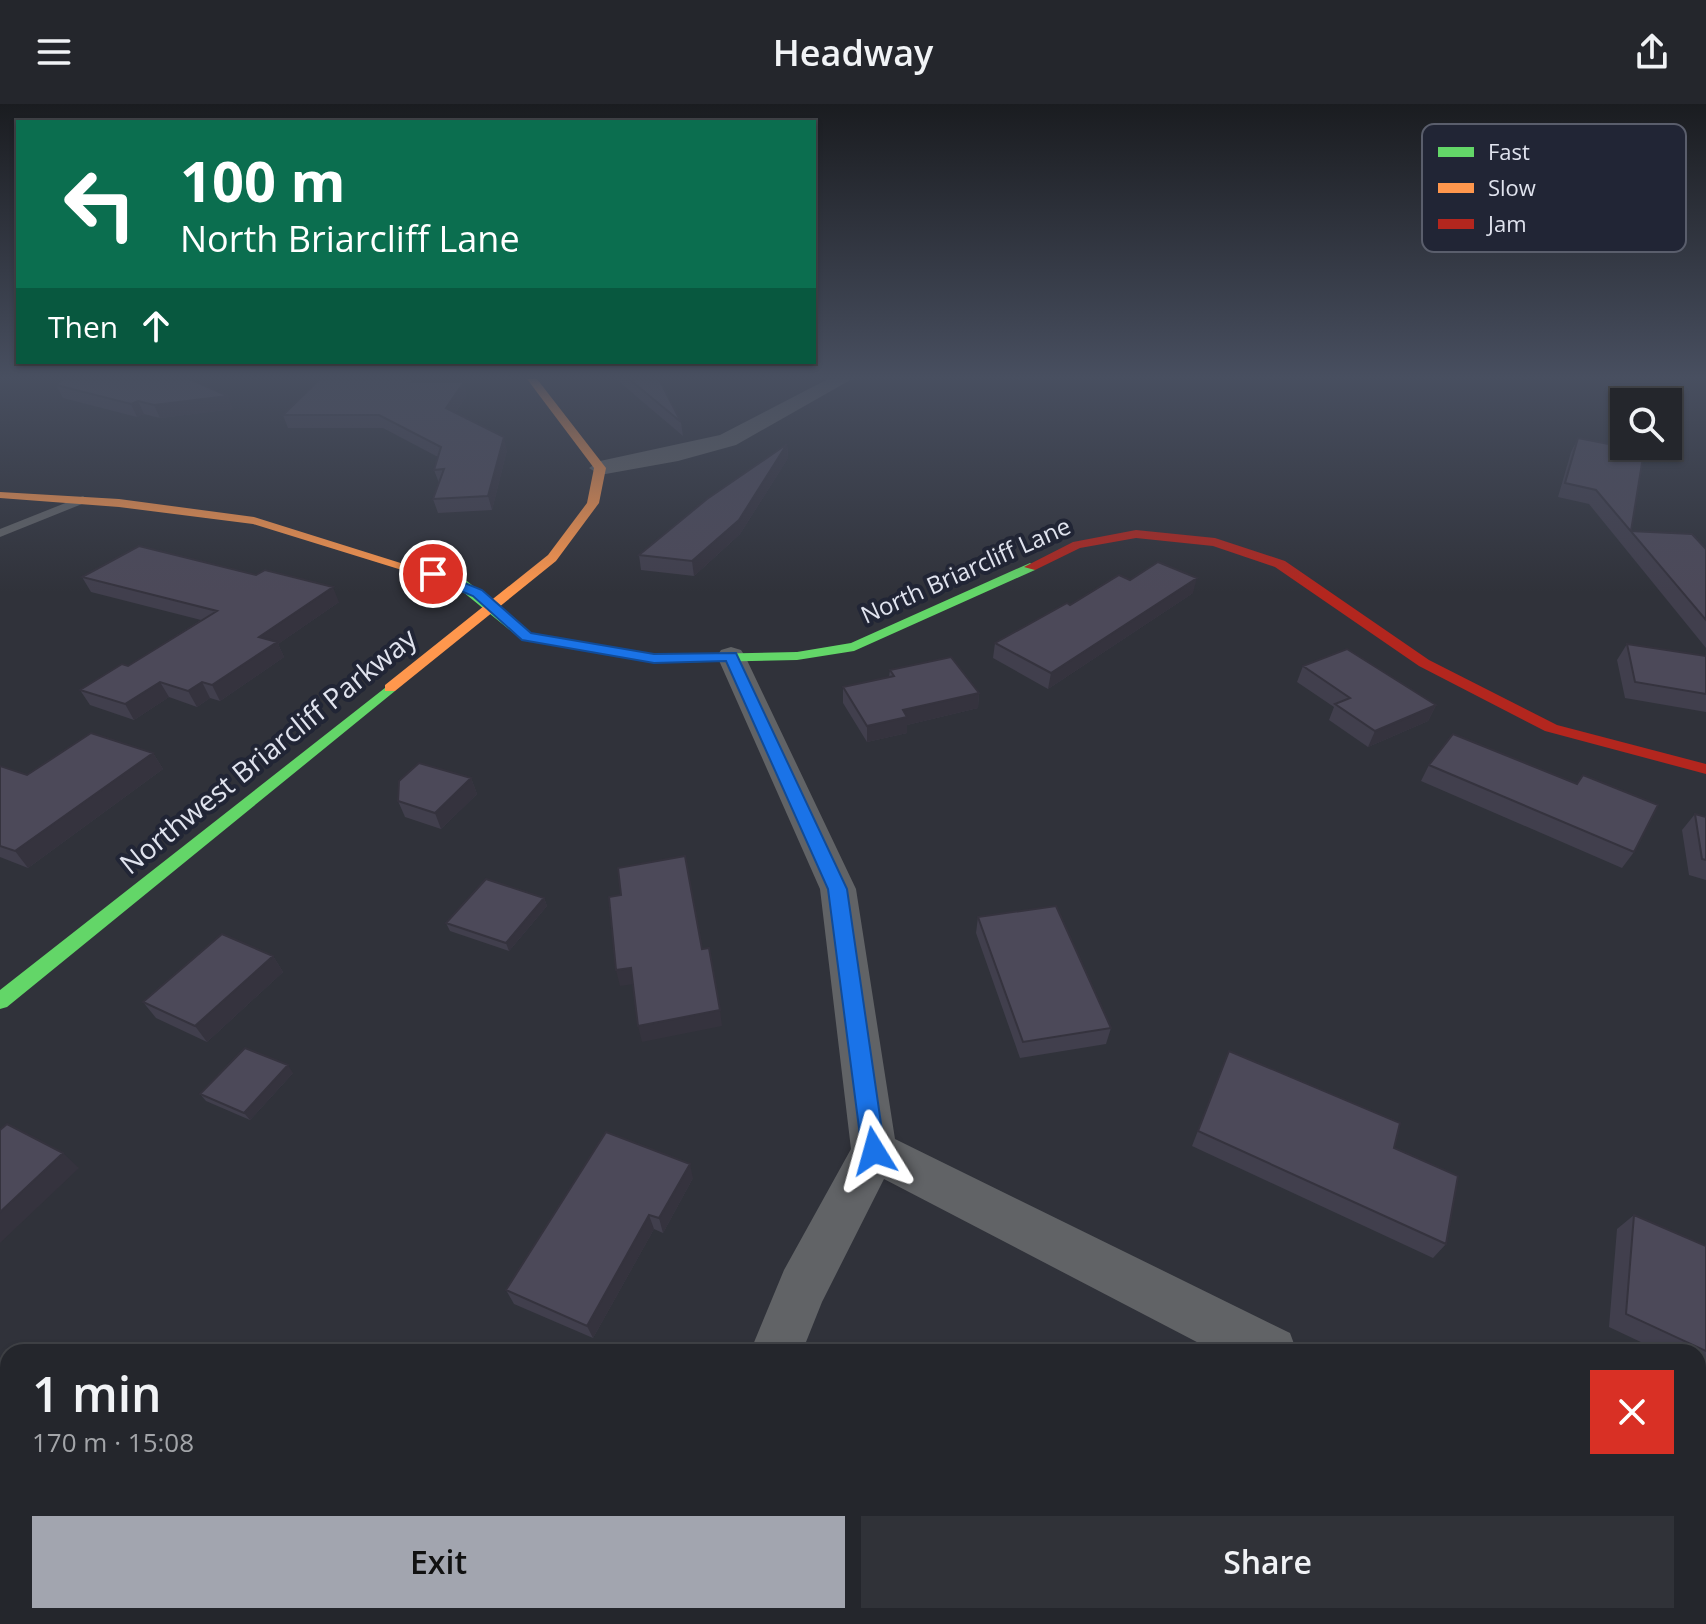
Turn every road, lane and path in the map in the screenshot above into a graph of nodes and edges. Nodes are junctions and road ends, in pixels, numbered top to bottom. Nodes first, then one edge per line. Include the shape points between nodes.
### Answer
1 (589, 450) edge
2 (693, 450) edge
3 (600, 468) junction
4 (0, 495) edge
5 (83, 500) junction
6 (0, 533) edge
7 (491, 608) junction
8 (731, 656) junction
9 (1706, 769) edge
10 (0, 1001) edge
11 (874, 1151) junction
12 (779, 1344) edge
13 (1255, 1344) edge

1 - 3 street
2 - 3 street
3 - 7 street, Northwest Briarcliff Parkway via 593,503 552,558
4 - 5 street, North Briarcliff Lane
5 - 6 lane
5 - 7 street, North Briarcliff Lane via 254,521 462,584
7 - 8 street, North Briarcliff Lane via 527,637 654,659
7 - 10 street, Northwest Briarcliff Parkway
8 - 9 street, North Briarcliff Lane via 797,656 854,647 1077,545 1136,534 1215,542 1280,564 1424,663 1551,728
8 - 11 street via 838,889
11 - 12 street via 802,1288
11 - 13 street

